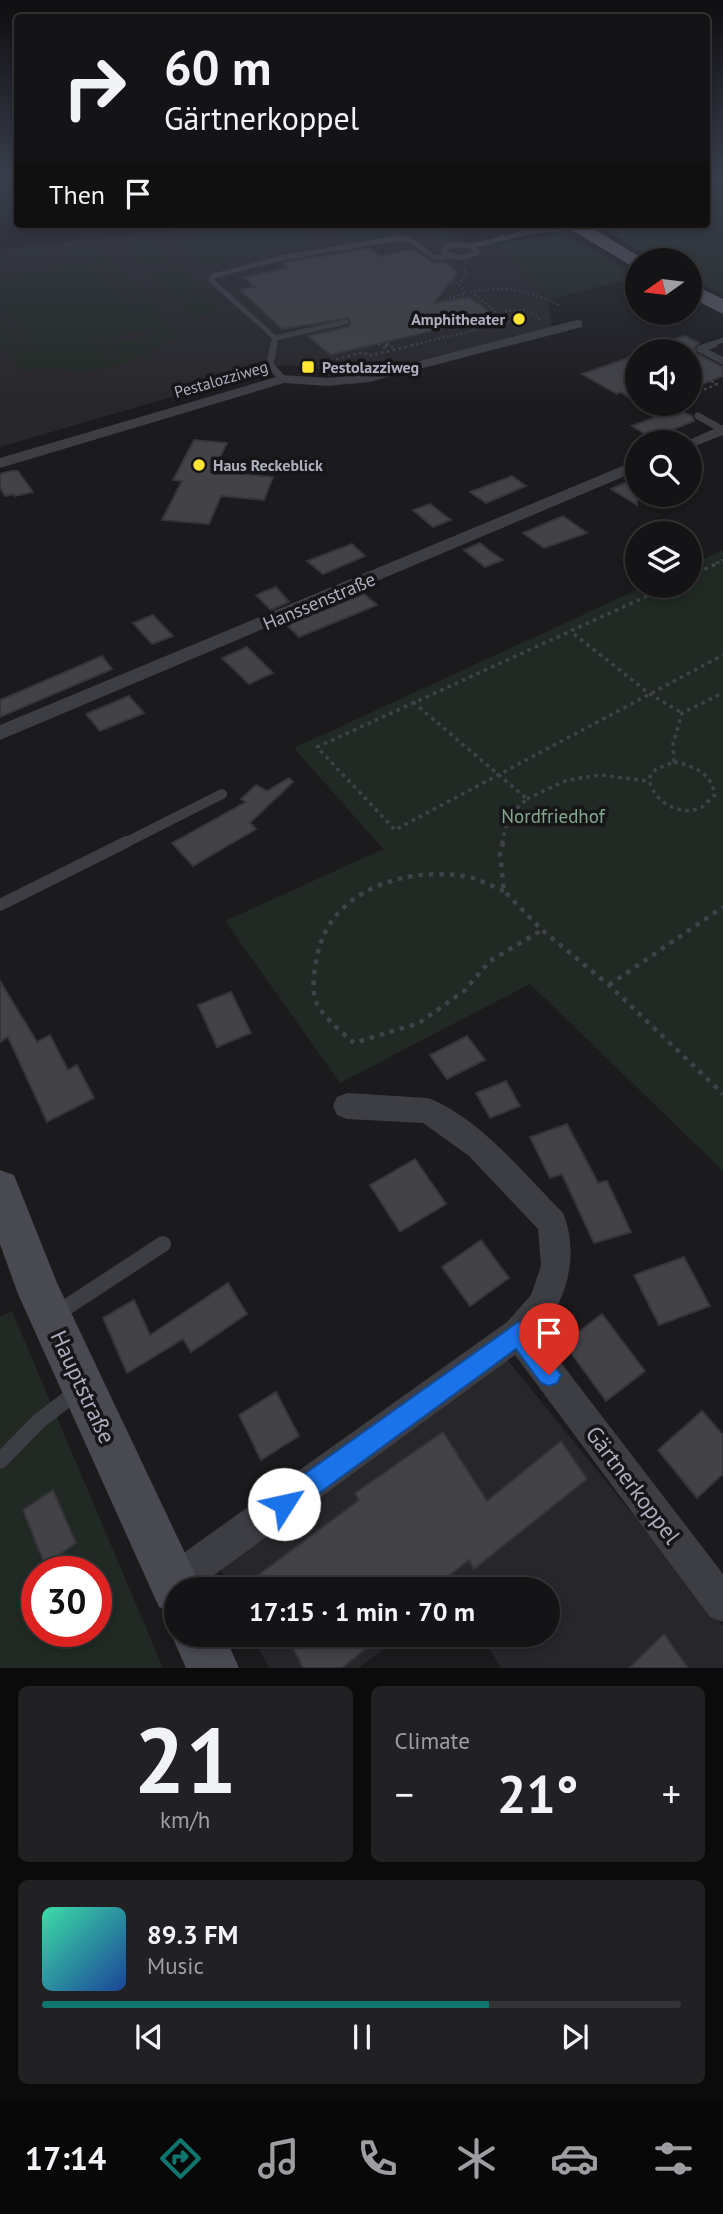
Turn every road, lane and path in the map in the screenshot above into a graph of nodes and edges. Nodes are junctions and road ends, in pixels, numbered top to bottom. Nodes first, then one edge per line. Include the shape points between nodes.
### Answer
1 (300, 253) edge
2 (428, 253) edge
3 (444, 253) edge
4 (478, 253) edge
5 (449, 256) junction
6 (442, 280) dead end
7 (459, 284) junction
8 (471, 292) junction
9 (466, 294) junction
10 (702, 296) edge
11 (449, 298) dead end
12 (559, 305) dead end
13 (723, 308) edge
14 (531, 312) junction
15 (524, 316) dead end
16 (503, 317) junction
17 (346, 322) dead end
18 (460, 324) dead end
19 (577, 324) dead end
20 (469, 325) junction
21 (538, 325) dead end
22 (509, 328) dead end
23 (275, 338) junction
24 (723, 340) edge
25 (378, 344) dead end
26 (394, 349) junction
27 (723, 361) edge
28 (702, 376) edge
29 (289, 378) junction
30 (702, 391) edge
31 (698, 416) dead end
32 (723, 430) edge
33 (702, 438) edge
34 (0, 463) edge
35 (625, 470) edge
36 (723, 560) edge
37 (702, 570) edge
38 (644, 598) edge
39 (573, 633) junction
40 (723, 655) edge
41 (723, 693) edge
42 (650, 694) junction
43 (412, 701) junction
44 (682, 713) junction
45 (0, 733) edge
46 (674, 762) junction
47 (496, 775) junction
48 (648, 780) junction
49 (222, 794) dead end
50 (527, 799) junction
51 (504, 891) junction
52 (0, 905) edge
53 (723, 907) edge
54 (542, 930) junction
55 (609, 985) junction
56 (723, 1094) edge
57 (347, 1106) dead end
58 (0, 1189) edge
59 (163, 1244) dead end
60 (51, 1317) junction
61 (518, 1333) junction
62 (82, 1388) junction
63 (0, 1461) edge
64 (171, 1577) edge
65 (186, 1577) edge
66 (723, 1604) edge
67 (203, 1647) edge
68 (213, 1668) edge

1 - 23 lane via 211,280
2 - 5 lane via 435,258
3 - 5 lane
4 - 5 lane
5 - 7 path via 467,273
6 - 7 path
7 - 9 path
8 - 9 path
8 - 12 path via 521,288
8 - 16 path
9 - 11 path
10 - 13 main road
14 - 15 path
14 - 16 path via 506,311 513,315
14 - 21 path via 540,319
16 - 20 path
16 - 22 path via 509,321 499,324
17 - 23 lane
18 - 20 path via 466,329
19 - 29 street, Pestalozziweg via 369,378 328,382
20 - 26 path via 476,330
23 - 29 lane via 271,365
24 - 27 lane via 700,349
25 - 26 path
26 - 29 path via 312,364
28 - 30 path via 717,384
29 - 34 street, Pestalozziweg
31 - 32 lane
32 - 33 street
35 - 45 street, Hanssenstraße
36 - 37 path
38 - 39 path
39 - 42 path
39 - 43 path
40 - 42 path
41 - 44 path
42 - 44 path
42 - 47 path
43 - 47 path
43 - 47 path via 317,747 395,830
44 - 46 path via 673,744
46 - 48 path via 651,771
46 - 48 path via 705,772 714,783 715,795 708,805 694,810 669,806 651,792
47 - 50 path
48 - 50 path via 601,775 567,780
49 - 52 lane
50 - 51 path via 508,816 500,854
51 - 54 path
51 - 54 path via 467,876 431,872 393,879 361,892 324,930 314,964 317,1003 354,1043 419,1023 464,991 490,961
53 - 55 path
54 - 55 path
55 - 56 path
57 - 61 street via 428,1111 479,1147 552,1223 556,1266 544,1304
58 - 60 street, Hauptstraße
59 - 60 lane
60 - 62 street, Hauptstraße
61 - 65 street
61 - 66 street, Gärtnerkoppel
62 - 63 lane via 38,1421
62 - 64 street, Hauptstraße
67 - 68 street

